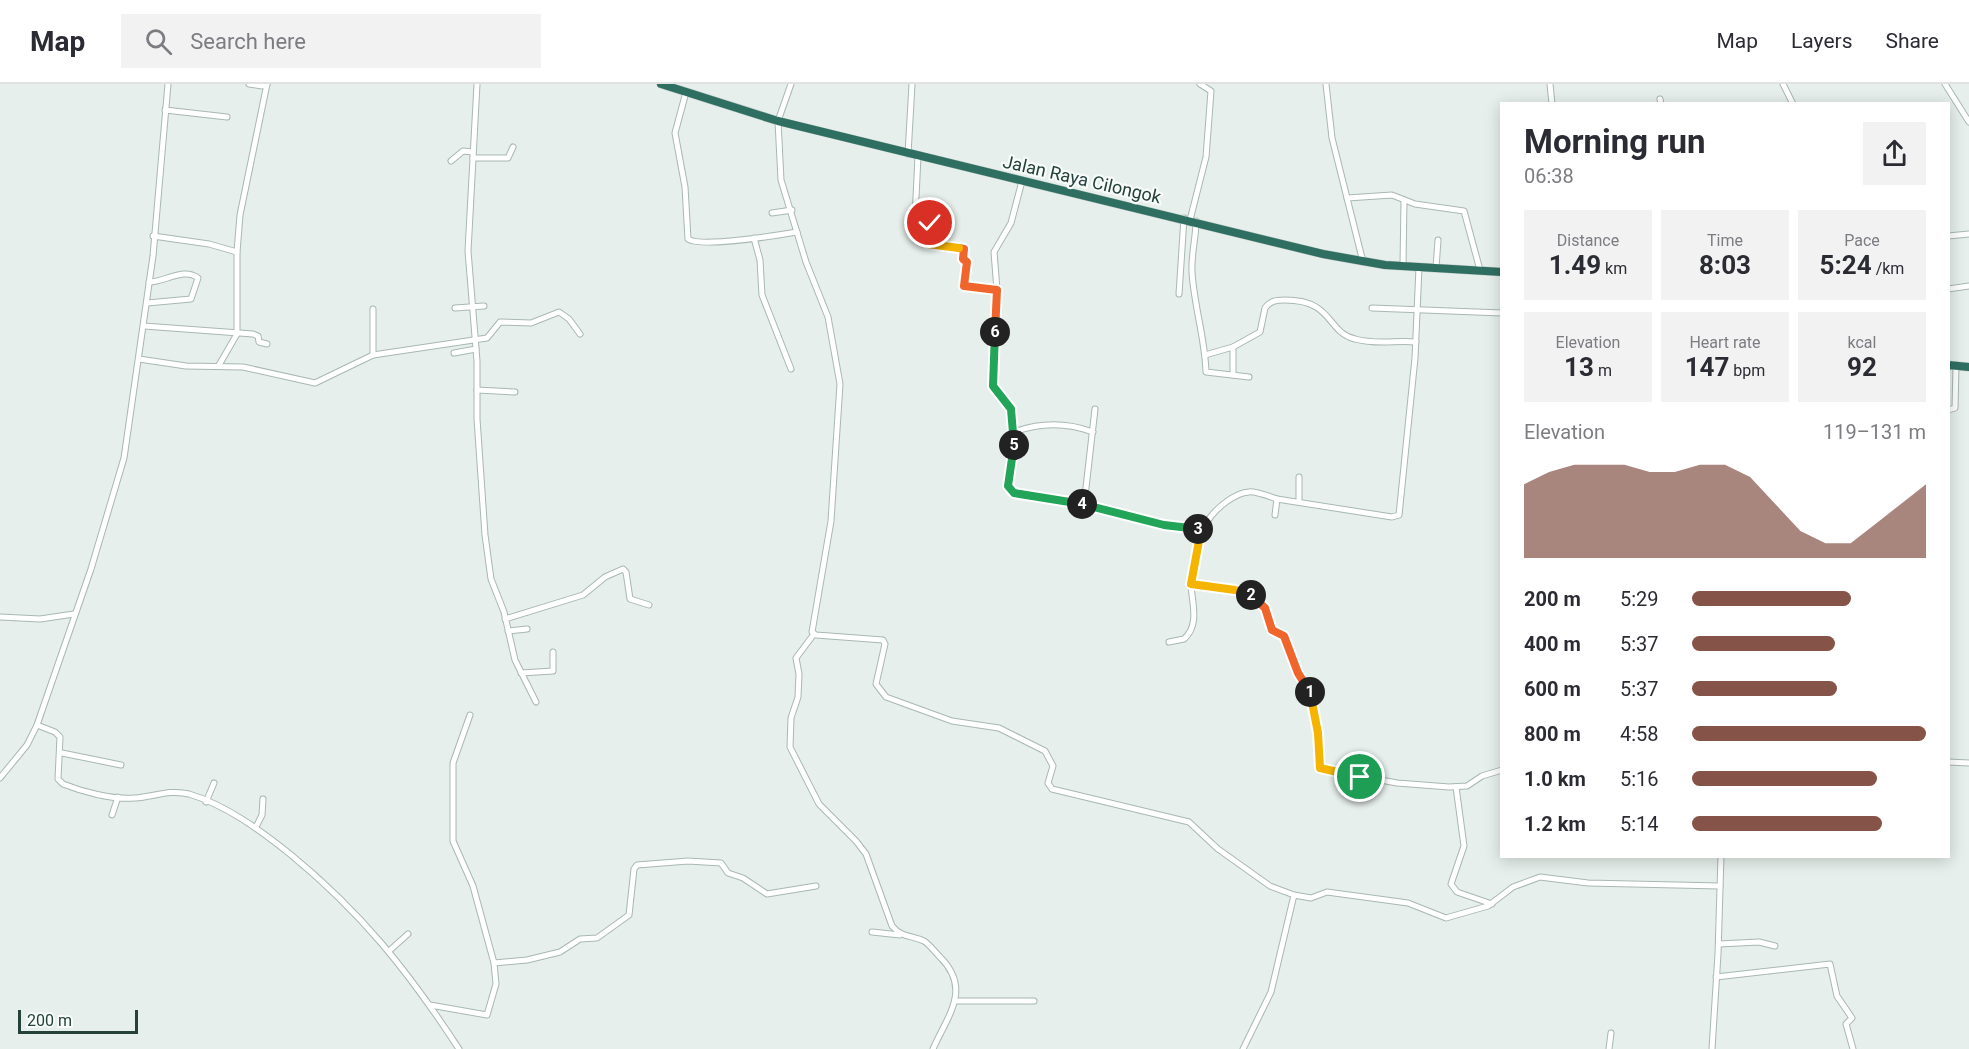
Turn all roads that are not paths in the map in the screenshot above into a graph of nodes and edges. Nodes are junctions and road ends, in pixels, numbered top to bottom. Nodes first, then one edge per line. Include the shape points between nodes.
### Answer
1 (168, 84) edge
2 (249, 84) edge
3 (267, 84) edge
4 (477, 84) edge
5 (661, 84) edge
6 (790, 84) edge
7 (912, 84) edge
8 (1200, 84) edge
9 (1326, 84) edge
10 (1550, 84) edge
11 (1783, 84) edge
12 (1945, 84) edge
13 (686, 92) junction
14 (1552, 102) edge
15 (1792, 102) edge
16 (165, 110) junction
17 (227, 117) dead end
18 (778, 121) junction
19 (1969, 122) edge
20 (513, 147) dead end
21 (908, 154) junction
22 (473, 155) junction
23 (918, 156) junction
24 (451, 161) dead end
25 (1022, 181) junction
26 (1347, 198) junction
27 (1404, 200) junction
28 (792, 210) junction
29 (772, 213) dead end
30 (1190, 220) junction
31 (797, 232) junction
32 (1969, 234) edge
33 (153, 236) junction
34 (1950, 236) edge
35 (754, 238) junction
36 (1438, 240) dead end
37 (237, 252) junction
38 (1363, 262) junction
39 (1403, 266) junction
40 (1419, 267) junction
41 (1436, 268) junction
42 (1480, 270) junction
43 (1500, 272) edge
44 (149, 282) junction
45 (1969, 286) edge
46 (1950, 289) edge
47 (997, 290) junction
48 (1179, 294) dead end
49 (147, 303) junction
50 (484, 306) dead end
51 (471, 307) junction
52 (455, 308) dead end
53 (1372, 308) dead end
54 (1418, 308) junction
55 (373, 309) dead end
56 (1500, 313) edge
57 (144, 326) junction
58 (237, 334) junction
59 (580, 334) dead end
60 (475, 340) junction
61 (1416, 342) junction
62 (267, 344) dead end
63 (1233, 347) junction
64 (476, 349) junction
65 (454, 353) dead end
66 (373, 355) junction
67 (1206, 355) junction
68 (139, 359) junction
69 (219, 364) junction
70 (1952, 365) edge
71 (1969, 367) edge
72 (791, 369) dead end
73 (1233, 375) junction
74 (1249, 377) dead end
75 (477, 390) junction
76 (515, 392) dead end
77 (1095, 409) dead end
78 (1950, 409) edge
79 (1014, 432) junction
80 (1093, 432) junction
81 (1299, 477) dead end
82 (1277, 499) junction
83 (1299, 502) junction
84 (1084, 505) junction
85 (1275, 515) dead end
86 (1201, 530) junction
87 (1191, 584) junction
88 (648, 604) dead end
89 (74, 614) junction
90 (0, 617) edge
91 (505, 619) junction
92 (527, 629) dead end
93 (508, 631) junction
94 (814, 634) junction
95 (1169, 642) dead end
96 (552, 652) dead end
97 (521, 673) junction
98 (536, 702) dead end
99 (470, 715) dead end
100 (38, 725) junction
101 (62, 753) junction
102 (1950, 762) edge
103 (1969, 763) edge
104 (121, 765) dead end
105 (1500, 771) edge
106 (0, 778) edge
107 (214, 783) dead end
108 (1456, 788) junction
109 (118, 797) junction
110 (263, 799) dead end
111 (206, 802) junction
112 (112, 815) dead end
113 (256, 827) junction
114 (1721, 858) edge
115 (816, 886) dead end
116 (1720, 886) junction
117 (1294, 895) junction
118 (1492, 904) junction
119 (872, 932) dead end
120 (408, 934) dead end
121 (902, 935) junction
122 (1719, 944) junction
123 (1775, 946) dead end
124 (389, 951) junction
125 (494, 963) junction
126 (1716, 977) junction
127 (955, 1001) junction
128 (1034, 1001) dead end
129 (430, 1005) junction
130 (1611, 1033) dead end
131 (459, 1049) edge
132 (933, 1049) edge
133 (1243, 1049) edge
134 (1609, 1049) edge
135 (1712, 1049) edge
136 (1853, 1049) edge

1 - 16 street
2 - 3 street
3 - 37 street via 240,215
4 - 22 street
5 - 13 highway, Jalan Raya Cilongok
6 - 18 street
7 - 21 street
8 - 30 street via 1211,95 1206,157
9 - 26 street via 1332,138
10 - 14 street
11 - 15 street
12 - 19 street
13 - 18 highway, Jalan Raya Cilongok
13 - 35 street via 675,133 685,188 688,239 698,242
16 - 17 street
16 - 33 street
18 - 21 highway, Jalan Raya Cilongok
18 - 28 street via 781,180
20 - 22 street via 508,158
21 - 23 highway, Jalan Raya Cilongok
22 - 24 street via 464,152
22 - 51 street via 468,251
23 - 25 highway, Jalan Raya Cilongok
23 - 47 street via 915,218 930,223 928,244 964,249 964,286
25 - 30 highway, Jalan Raya Cilongok
25 - 47 street via 1011,223 994,252
26 - 27 street via 1392,195
26 - 38 street
27 - 39 street
27 - 42 street via 1465,212
28 - 29 street
28 - 31 street
30 - 38 highway, Jalan Raya Cilongok
30 - 48 street
30 - 67 street via 1192,270
31 - 35 street
31 - 94 street via 828,317 840,378 831,521
32 - 34 street
33 - 37 street
33 - 44 street
35 - 72 street via 762,295
36 - 41 street
37 - 58 street
38 - 39 highway, Jalan Raya Cilongok
39 - 40 highway, Jalan Raya Cilongok
40 - 41 highway, Jalan Raya Cilongok
40 - 54 street
41 - 42 highway, Jalan Raya Cilongok
42 - 43 highway, Jalan Raya Cilongok
44 - 49 street
44 - 49 street via 174,275 198,278 191,299
45 - 46 street
47 - 79 street via 993,386 1011,409
49 - 57 street
50 - 51 street
51 - 52 street
51 - 60 street
53 - 54 street
54 - 56 street
54 - 61 street
55 - 66 street
57 - 58 street
57 - 68 street
58 - 62 street via 255,334 259,342
58 - 69 street
59 - 60 street via 563,313 556,312 531,323 500,322 491,336
60 - 64 street
60 - 66 street
61 - 63 street via 1353,339 1315,305 1287,300 1266,305 1262,330
61 - 83 street via 1399,514 1392,517
63 - 67 street
63 - 73 street
64 - 65 street
64 - 75 street
66 - 69 street via 318,382
67 - 73 street via 1208,374
68 - 69 street via 186,366
68 - 89 street via 124,458
70 - 71 highway
70 - 78 street via 1955,408
73 - 74 street
75 - 76 street
75 - 91 street via 487,550 491,579
77 - 80 street
79 - 80 street via 1053,424
79 - 84 street via 1008,486 1014,493
80 - 84 street
81 - 83 street
82 - 83 street
82 - 85 street
82 - 86 street via 1250,492 1235,494
84 - 86 street
86 - 87 street
87 - 95 street via 1195,608 1190,632 1184,639
87 - 108 street via 1246,593 1265,608 1272,630 1284,636 1298,673 1313,697 1320,768 1397,783
88 - 91 street via 630,599 623,569 605,577 583,595
89 - 90 street
89 - 100 street
91 - 93 street
92 - 93 street
93 - 97 street
94 - 117 street via 883,640 876,684 886,697 952,721 1015,734 1049,754 1053,766 1048,783 1052,789 1189,822 1218,849 1270,886
94 - 121 street via 796,658 798,697 791,718 790,747 819,804 866,854 884,912
96 - 97 street via 553,671
97 - 98 street
99 - 125 street via 453,763 453,841 473,886
100 - 101 street via 58,734
100 - 106 street
101 - 104 street
101 - 109 street via 60,782
102 - 103 street
105 - 108 street
107 - 111 street
108 - 118 street via 1464,846 1451,884 1457,892
109 - 111 street via 174,793
109 - 112 street
110 - 113 street
111 - 113 street
113 - 124 street via 321,880 379,936
114 - 116 street
115 - 125 street via 767,894 729,873 721,863 637,865 629,915 603,935 580,939 544,957
116 - 118 street via 1588,884 1540,877 1513,887
116 - 122 street
117 - 118 street via 1311,898 1327,892 1408,903 1445,918
117 - 133 street via 1271,992
119 - 121 street
120 - 124 street
121 - 127 street via 927,943 950,967 956,979
122 - 123 street via 1759,942
122 - 126 street
124 - 129 street
125 - 129 street via 496,984 487,1015
126 - 135 street
126 - 136 street via 1830,964 1837,996 1852,1017 1846,1024
127 - 128 street
127 - 132 street
129 - 131 street
130 - 134 street

